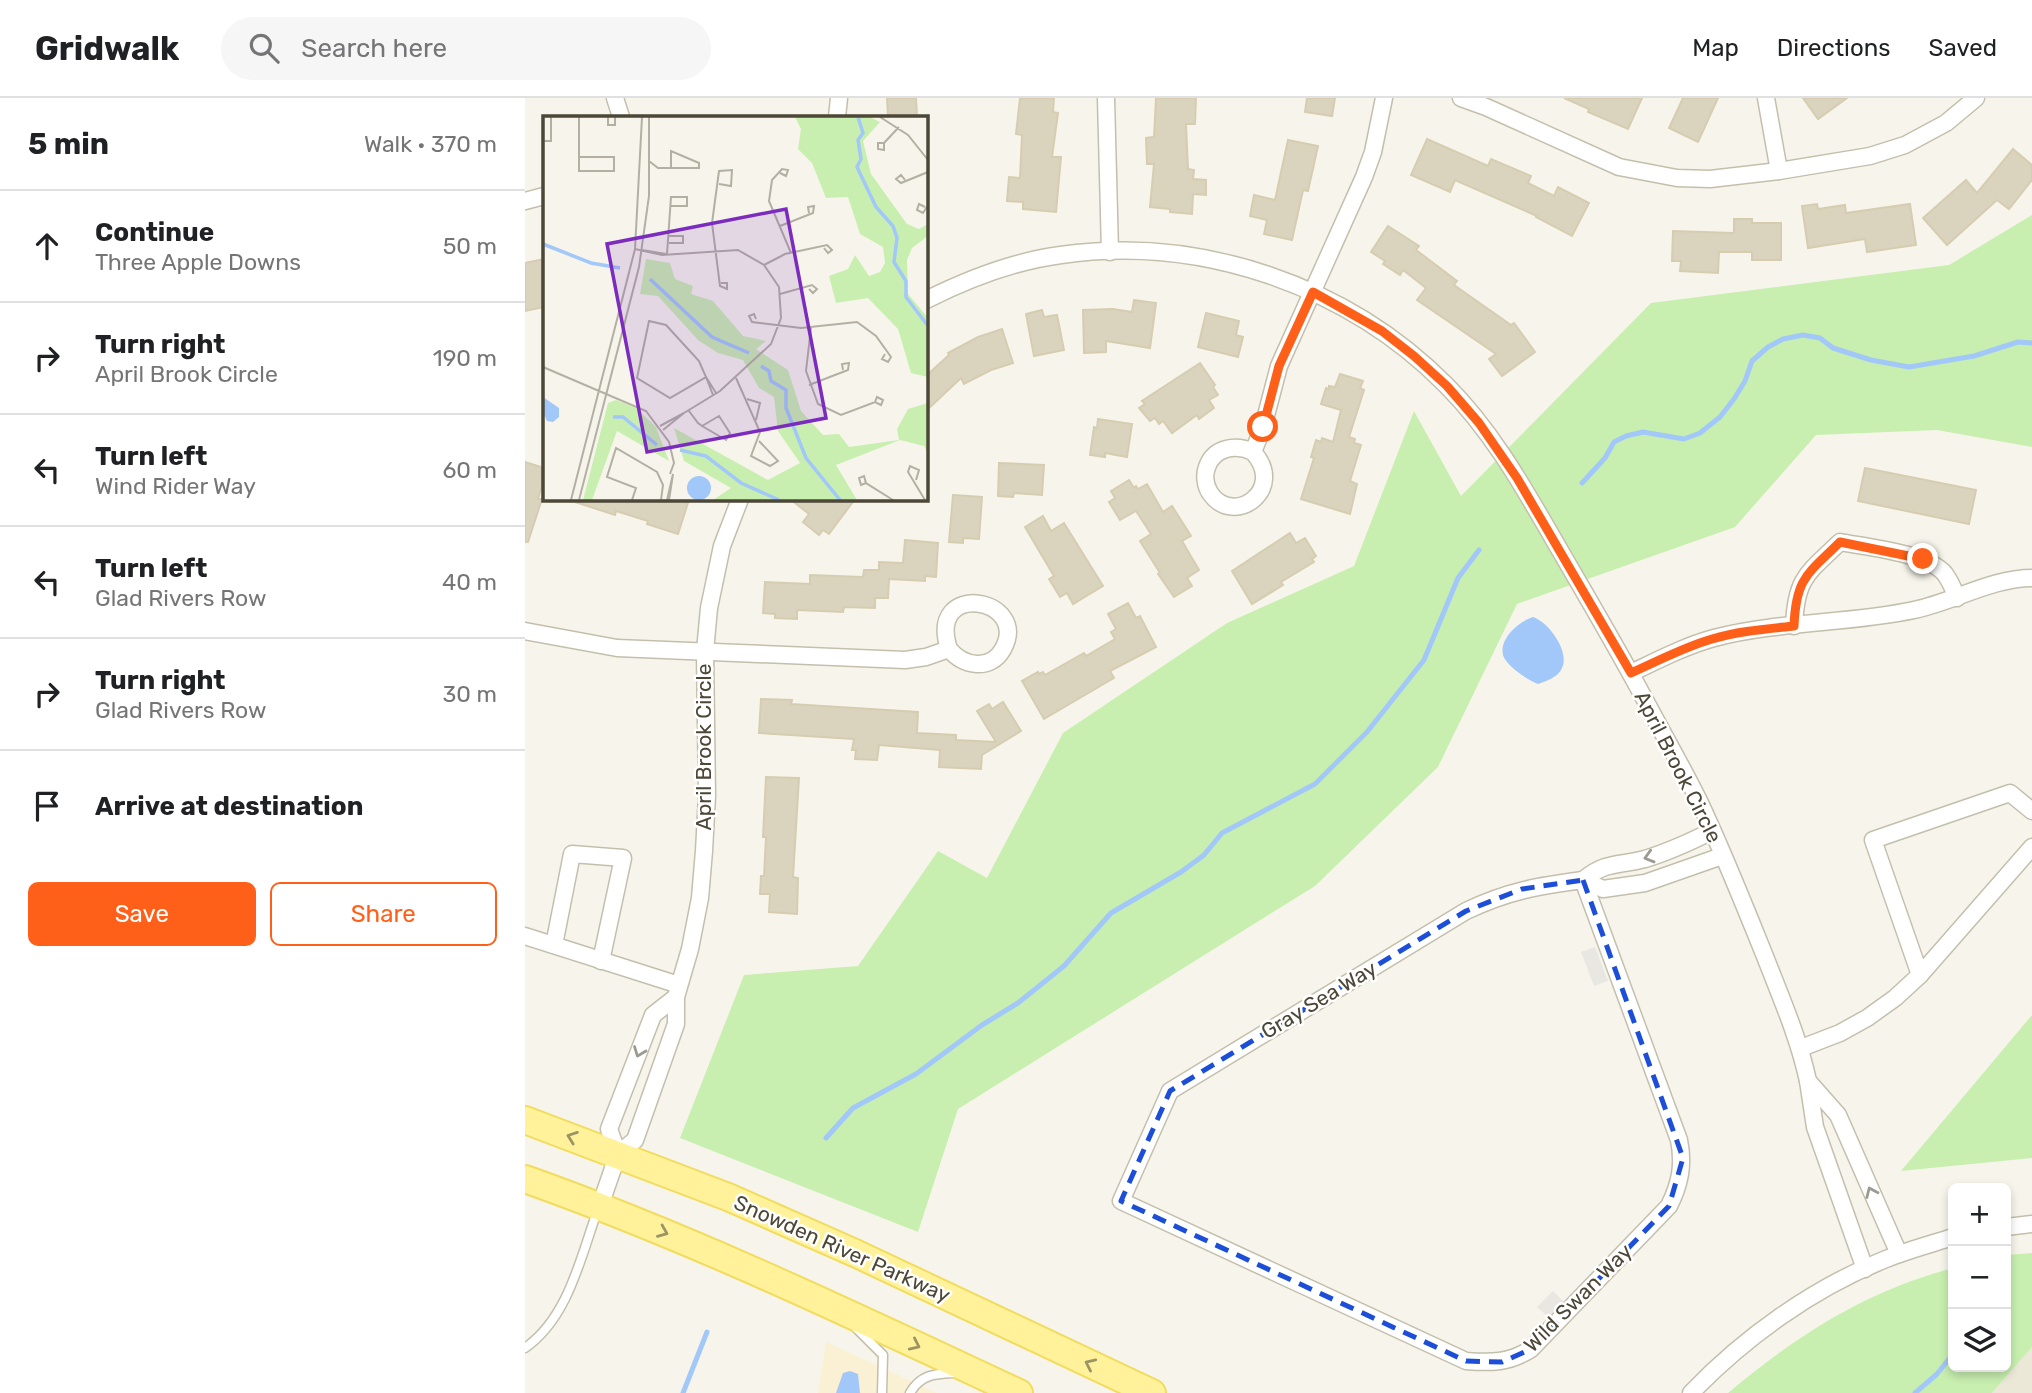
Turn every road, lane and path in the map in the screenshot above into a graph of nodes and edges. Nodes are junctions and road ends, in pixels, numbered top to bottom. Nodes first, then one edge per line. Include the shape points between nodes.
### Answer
1 (615, 98) edge
2 (839, 98) edge
3 (1106, 98) edge
4 (1384, 98) edge
5 (1461, 98) edge
6 (1766, 98) edge
7 (1976, 98) edge
8 (621, 116) edge
9 (837, 116) edge
10 (1779, 171) junction
11 (543, 196) edge
12 (525, 201) edge
13 (1110, 251) junction
14 (1313, 292) junction
15 (927, 300) edge
16 (1253, 452) dead end
17 (740, 500) edge
18 (2032, 578) edge
19 (1957, 598) junction
20 (1794, 626) junction
21 (525, 631) edge
22 (949, 649) dead end
23 (705, 651) junction
24 (1631, 673) junction
25 (2032, 811) edge
26 (1711, 831) junction
27 (2032, 847) edge
28 (1723, 856) junction
29 (1583, 880) junction
30 (525, 936) edge
31 (554, 945) junction
32 (601, 961) junction
33 (1920, 975) junction
34 (677, 991) junction
35 (1801, 1048) junction
36 (1808, 1081) junction
37 (525, 1120) edge
38 (618, 1154) junction
39 (525, 1179) edge
40 (1121, 1201) joint
41 (600, 1206) junction
42 (2032, 1224) edge
43 (2011, 1226) edge
44 (1948, 1239) edge
45 (1899, 1254) junction
46 (1865, 1269) junction
47 (833, 1307) junction
48 (525, 1348) edge
49 (974, 1372) junction
50 (883, 1393) edge
51 (910, 1393) edge
52 (1019, 1393) edge
53 (1152, 1393) edge
54 (1691, 1393) edge

1 - 8 street
2 - 9 street
3 - 13 street
4 - 14 street via 1364,177
5 - 10 street via 1608,163 1648,174 1710,179
6 - 10 street
7 - 10 street via 1946,123 1905,145 1870,156
11 - 12 street
13 - 14 street, April Brook Circle via 1213,260
13 - 15 street, April Brook Circle via 1060,255 1004,268
14 - 16 street via 1279,366
14 - 24 street, April Brook Circle via 1382,331 1414,356 1479,423 1517,478
17 - 23 street, April Brook Circle via 713,579
18 - 19 street via 1998,583
19 - 20 street via 1891,615
19 - 20 street via 1944,573 1923,559 1840,542 1798,589
20 - 24 street via 1713,638
21 - 23 street via 617,648
22 - 23 street via 905,660
23 - 34 street, April Brook Circle via 704,851 700,898
24 - 26 street, April Brook Circle
25 - 33 street via 2010,793 1873,840
26 - 28 street, April Brook Circle
26 -> 29 street, Gray Sea Way via 1653,856 1598,868
27 - 33 street
28 - 29 street, Gray Sea Way via 1645,883 1603,889
28 - 35 street, April Brook Circle
29 - 40 street, Gray Sea Way via 1522,889 1466,911 1170,1091
29 - 40 street, Wild Swan Way via 1683,1158 1669,1206 1531,1349 1502,1362 1466,1361
30 - 31 street
31 - 32 street
31 - 32 street via 572,854 623,858
32 - 34 street
33 - 35 street via 1867,1018
34 - 38 street, April Brook Circle via 676,1024 635,1140
34 -> 38 street, April Brook Circle via 653,1015 609,1129
35 - 36 street, April Brook Circle
45 -> 36 street, April Brook Circle via 1838,1115
36 - 46 street, April Brook Circle via 1815,1127
38 -> 37 main road, Snowden River Parkway
38 - 41 street, April Brook Circle
53 -> 38 main road, Snowden River Parkway via 845,1249
39 - 41 main road
41 -> 47 main road
41 - 48 lane via 552,1324
42 - 43 street
44 - 45 street
45 - 46 street
46 - 54 street via 1775,1320
47 -> 49 main road
47 - 50 lane via 883,1355
49 - 51 lane via 924,1377
49 - 52 main road

